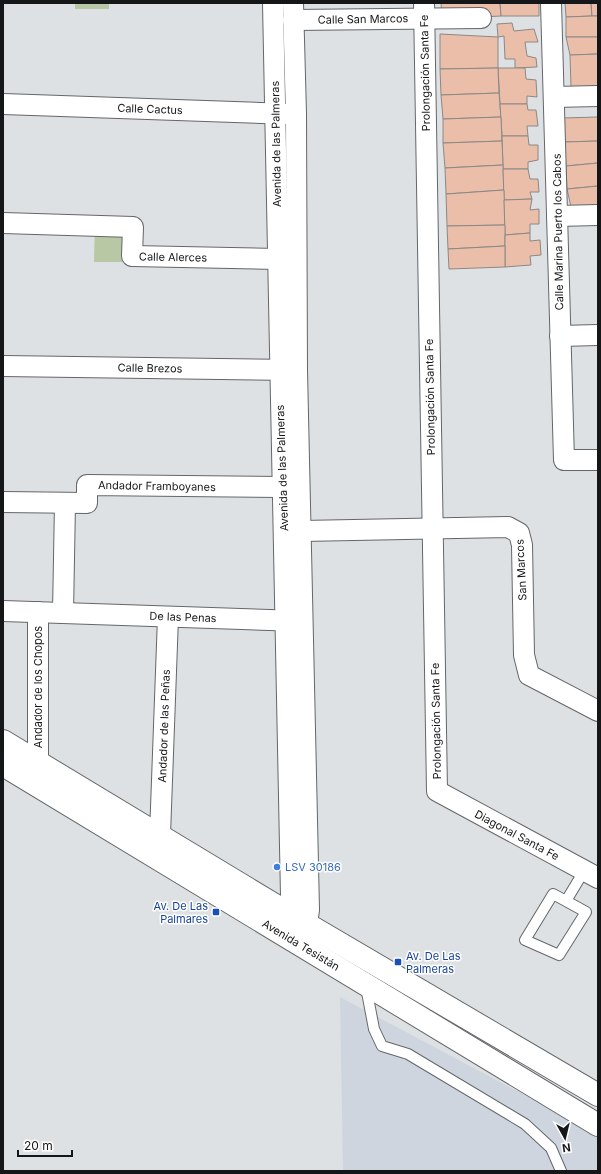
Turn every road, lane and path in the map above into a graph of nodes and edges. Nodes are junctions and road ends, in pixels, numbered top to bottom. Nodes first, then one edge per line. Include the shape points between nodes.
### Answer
1 (273, 3) edge
2 (551, 3) edge
3 (424, 11) edge
4 (293, 12) edge
5 (481, 18) dead end
6 (598, 96) edge
7 (554, 97) junction
8 (3, 104) edge
9 (276, 113) junction
10 (296, 114) junction
11 (598, 215) edge
12 (557, 216) junction
13 (3, 223) edge
14 (277, 260) junction
15 (598, 335) edge
16 (560, 336) junction
17 (3, 366) edge
18 (288, 370) junction
19 (598, 460) edge
20 (282, 487) junction
21 (3, 502) edge
22 (65, 503) junction
23 (433, 528) junction
24 (302, 531) junction
25 (3, 611) edge
26 (38, 612) junction
27 (63, 613) junction
28 (168, 617) junction
29 (295, 621) junction
30 (598, 711) edge
31 (3, 741) edge
32 (38, 762) junction
33 (3, 765) edge
34 (437, 791) joint
35 (160, 835) junction
36 (591, 875) edge
37 (566, 901) junction
38 (282, 922) junction
39 (307, 923) junction
40 (296, 942) junction
41 (366, 984) junction
42 (598, 1096) edge
43 (598, 1125) edge
44 (561, 1171) edge

1 - 9 street, Avenida de las Palmeras
2 - 7 street, Calle Marina Puerto los Cabos
3 - 4 street, Calle San Marcos
3 - 5 street, Calle San Marcos
3 - 23 street, Prolongación Santa Fe
4 - 10 street, Avenida de las Palmeras
6 - 7 street
7 - 12 street, Calle Marina Puerto los Cabos
8 - 9 street, Calle Cactus
9 - 10 street, Calle Cactus
9 - 14 street, Avenida de las Palmeras
10 - 18 street, Avenida de las Palmeras
11 - 12 street
12 - 16 street, Calle Marina Puerto los Cabos
13 - 14 street, Calle Alerces via 133,226 132,256
14 - 18 street, Avenida de las Palmeras
15 - 16 street
16 - 19 street, Calle Marina Puerto los Cabos via 564,460
17 - 18 street, Calle Brezos
18 - 20 street, Avenida de las Palmeras
18 - 24 street, Avenida de las Palmeras
20 - 22 street, Andador Framboyanes via 87,485 86,503
20 - 29 street, Avenida de las Palmeras
21 - 22 street, Andador Framboyanes
22 - 27 street
23 - 24 street, San Marcos
23 - 30 street, San Marcos via 508,527 519,533 522,545 524,655 529,675
23 - 34 street, Prolongación Santa Fe
24 - 29 street, Avenida de las Palmeras
25 - 26 street, De las Penas
26 - 27 street, De las Penas
26 - 32 street, Andador de los Chopos
27 - 28 street, De las Penas
28 - 29 street, De las Penas
28 - 35 street, Andador de las Peñas
29 - 38 street, Avenida de las Palmeras via 291,896
29 - 39 street, Avenida de las Palmeras via 309,910
31 - 32 street, Avenida Tesistán
32 - 35 street, Avenida Tesistán
33 - 38 street, Avenida Tesistán
34 - 36 street, Diagonal Santa Fe
35 - 38 street, Avenida Tesistán
36 - 37 lane
37 - 37 lane via 553,894 525,940 559,955 586,912
38 - 39 street, Avenida Tesistán
38 - 40 street, Avenida Tesistán
39 - 40 street
39 - 42 street, Avenida Tesistán
40 - 41 street, Avenida Tesistán
41 - 43 street, Avenida Tesistán
41 - 44 lane via 374,1030 382,1046 408,1054 525,1124 551,1148

